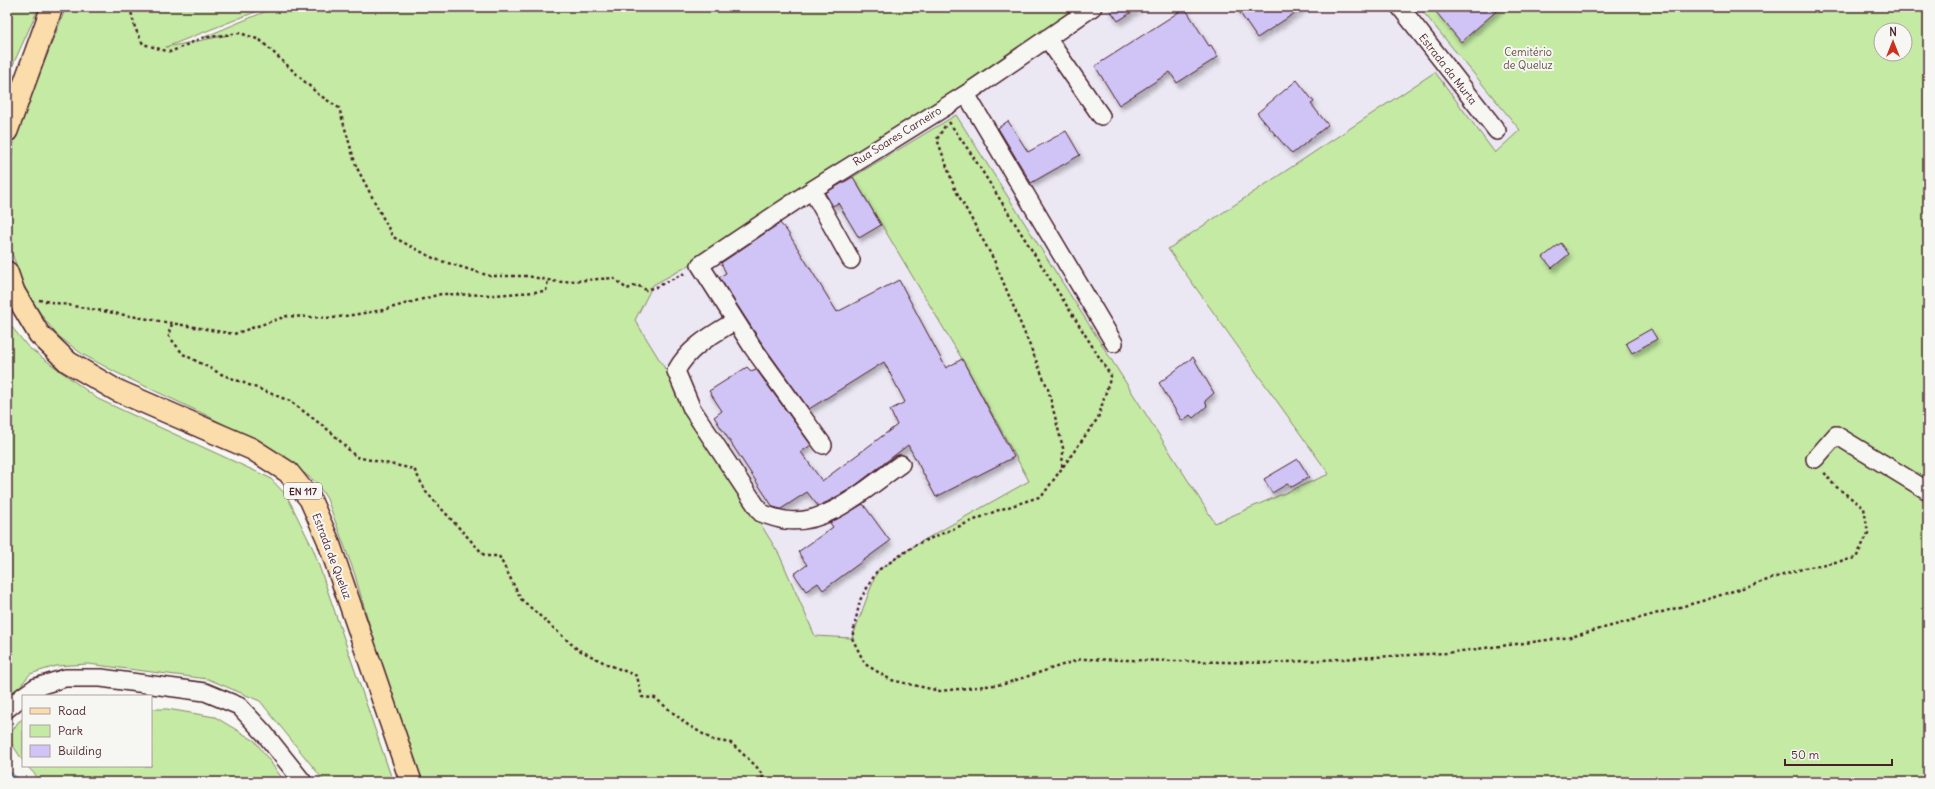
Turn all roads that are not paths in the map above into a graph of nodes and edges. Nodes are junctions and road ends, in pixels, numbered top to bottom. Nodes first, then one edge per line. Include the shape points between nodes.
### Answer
1 (52, 7) edge
2 (1093, 7) edge
3 (1400, 7) edge
4 (1047, 38) junction
5 (966, 94) junction
6 (1101, 116) dead end
7 (7, 131) edge
8 (1497, 131) dead end
9 (812, 190) junction
10 (851, 260) dead end
11 (7, 272) edge
12 (735, 321) junction
13 (1114, 342) dead end
14 (823, 445) dead end
15 (1815, 459) road end
16 (901, 464) dead end
17 (1928, 491) edge
18 (24, 695) edge
19 (22, 697) edge
20 (7, 709) edge
21 (303, 782) edge
22 (411, 782) edge

1 - 7 main road
2 - 4 street, Rua Soares Carneiro
3 - 8 street, Estrada da Murta
4 - 5 street, Rua Soares Carneiro
4 - 6 street
5 - 9 street, Rua Soares Carneiro
5 - 13 street
9 - 10 street
9 - 12 street, Rua Soares Carneiro via 700,265
11 - 22 main road, Estrada de Queluz / EN 117 via 14,292 39,334 68,362 116,390 252,449 288,472 310,500 328,540
12 - 14 street
12 - 16 street via 705,339 683,358 676,371 692,409 761,513 786,520 812,519 832,512
15 - 17 street via 1836,435
18 - 21 street via 36,687 65,678 101,678 205,692 239,706
19 - 20 street

